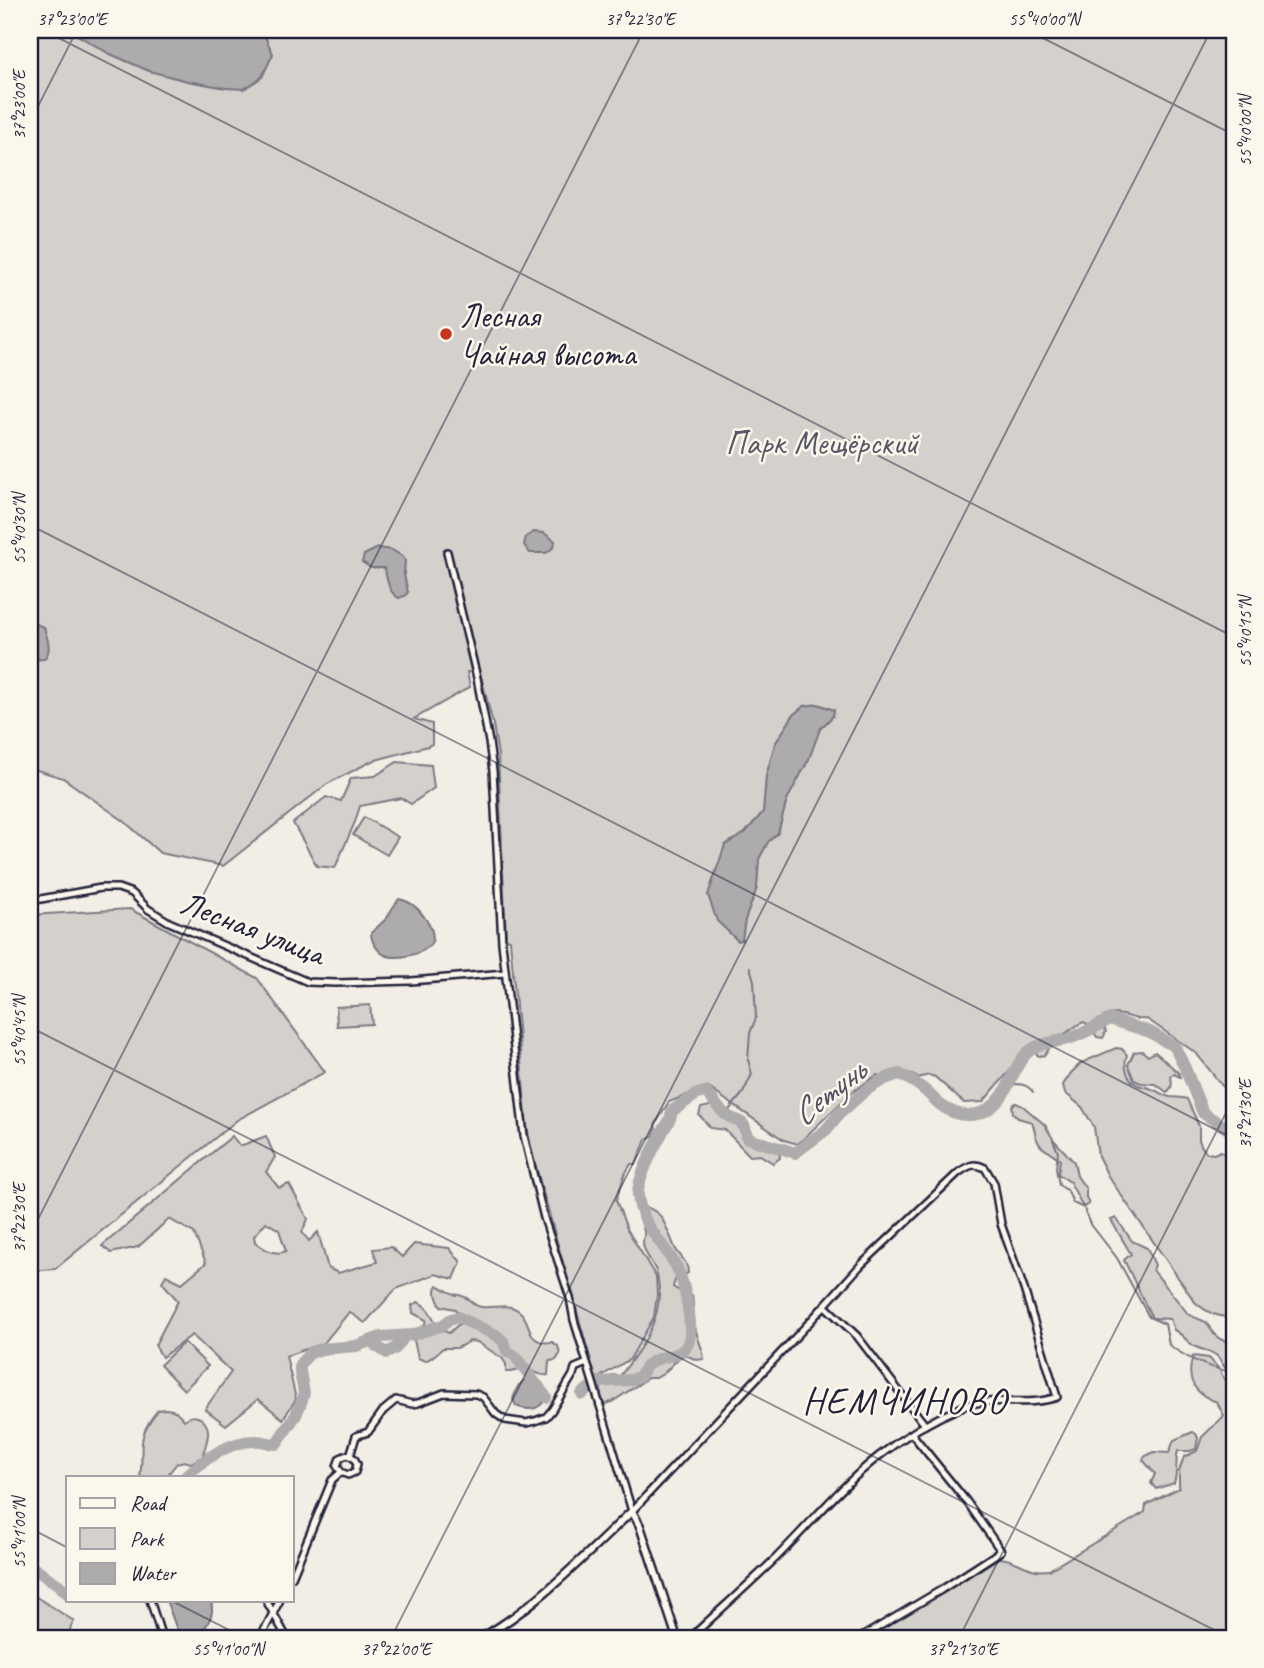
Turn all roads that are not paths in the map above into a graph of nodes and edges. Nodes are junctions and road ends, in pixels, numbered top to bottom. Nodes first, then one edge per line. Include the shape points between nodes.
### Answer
1 (447, 552) dead end
2 (30, 901) edge
3 (505, 973) junction
4 (825, 1306) junction
5 (587, 1363) junction
6 (925, 1425) junction
7 (912, 1434) junction
8 (350, 1455) junction
9 (341, 1472) junction
10 (632, 1511) junction
11 (294, 1572) edge
12 (151, 1602) edge
13 (267, 1602) edge
14 (279, 1602) edge
15 (273, 1612) junction
16 (162, 1638) edge
17 (260, 1638) edge
18 (287, 1638) edge
19 (481, 1638) edge
20 (677, 1638) edge
21 (690, 1638) edge
22 (860, 1638) edge

1 - 3 street via 493,771
2 - 3 street, Лесная улица via 118,888 132,893 169,922 309,982 411,981
3 - 5 street via 524,1136
4 - 6 street via 857,1336
4 - 6 street via 861,1265 958,1173 968,1165 985,1168 994,1183 1001,1224 1057,1397 1022,1403 979,1402
4 - 10 street
5 - 8 street via 575,1368 552,1410 535,1421 505,1420 476,1394 444,1393 412,1404 396,1400 368,1432 356,1436
5 - 10 street
6 - 7 street
7 - 21 street via 861,1472
7 - 22 street via 1001,1550
8 - 9 street via 340,1458 337,1466
8 - 9 street via 357,1464 355,1472
9 - 11 street via 332,1480
10 - 19 street via 540,1596
10 - 20 street
12 - 16 street
13 - 15 street
14 - 15 street
15 - 17 street
15 - 18 street

